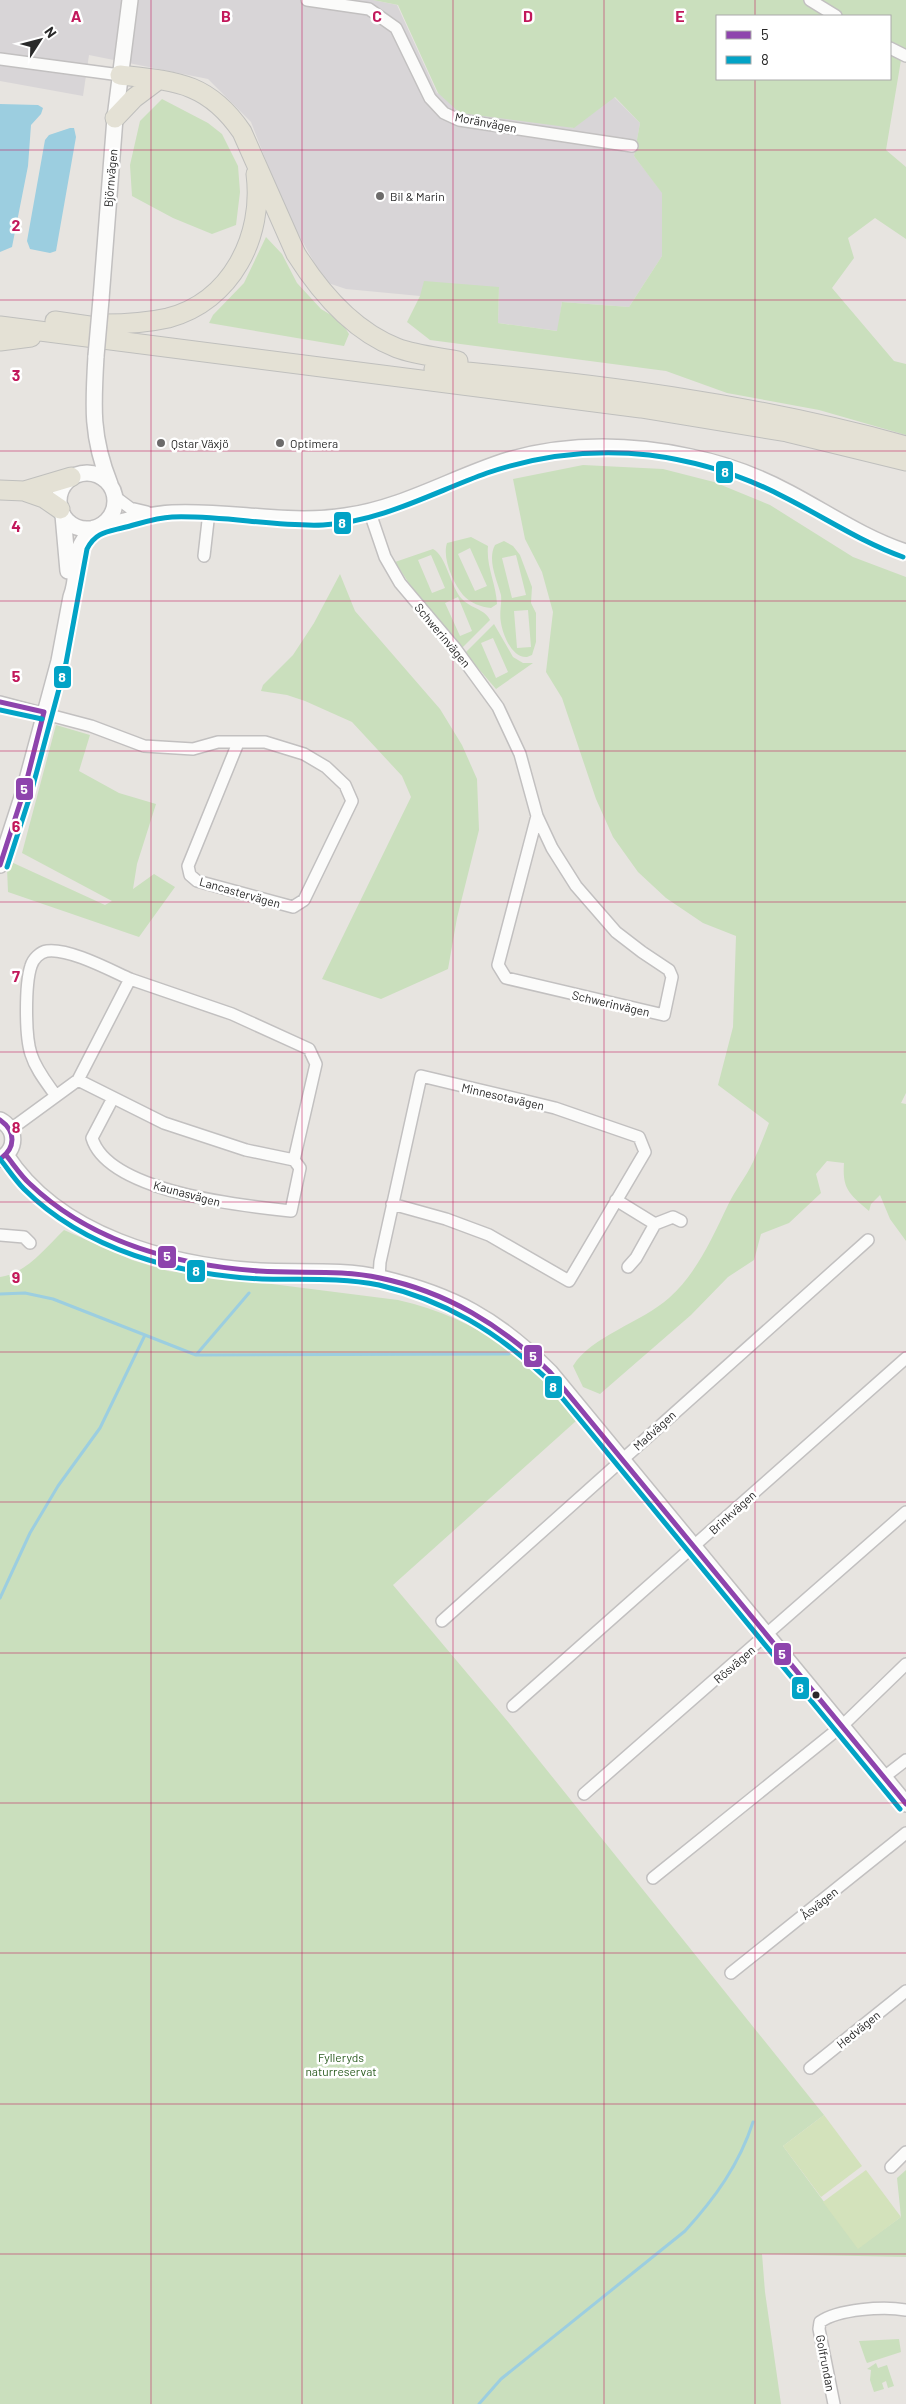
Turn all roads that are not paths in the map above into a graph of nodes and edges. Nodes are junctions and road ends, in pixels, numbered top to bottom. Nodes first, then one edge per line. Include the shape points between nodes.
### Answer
1 (130, 0) edge
2 (307, 0) edge
3 (810, 0) edge
4 (834, 15) edge
5 (891, 48) edge
6 (906, 56) edge
7 (0, 59) edge
8 (120, 75) junction
9 (158, 80) junction
10 (115, 118) junction
11 (632, 146) dead end
12 (254, 156) junction
13 (0, 314) edge
14 (0, 326) edge
15 (85, 331) junction
16 (0, 341) edge
17 (554, 381) junction
18 (96, 443) junction
19 (906, 446) edge
20 (906, 461) edge
21 (74, 475) junction
22 (0, 490) edge
23 (24, 491) junction
24 (113, 491) junction
25 (369, 510) junction
26 (61, 512) junction
27 (151, 512) junction
28 (209, 512) junction
29 (98, 526) junction
30 (906, 550) edge
31 (204, 556) dead end
32 (70, 597) junction
33 (0, 702) edge
34 (44, 712) junction
35 (238, 743) junction
36 (537, 816) junction
37 (0, 865) edge
38 (130, 979) junction
39 (78, 1080) junction
40 (56, 1096) junction
41 (113, 1098) junction
42 (6, 1125) edge
43 (3, 1157) edge
44 (294, 1160) junction
45 (616, 1200) junction
46 (392, 1204) junction
47 (682, 1221) dead end
48 (655, 1224) junction
49 (0, 1235) edge
50 (868, 1240) dead end
51 (30, 1243) dead end
52 (628, 1267) dead end
53 (379, 1278) junction
54 (906, 1358) edge
55 (621, 1460) junction
56 (906, 1512) edge
57 (695, 1546) junction
58 (442, 1621) dead end
59 (768, 1634) junction
60 (906, 1664) edge
61 (513, 1706) dead end
62 (843, 1725) junction
63 (906, 1760) edge
64 (884, 1777) junction
65 (584, 1794) dead end
66 (906, 1804) edge
67 (906, 1833) edge
68 (653, 1878) dead end
69 (731, 1973) dead end
70 (906, 1991) edge
71 (810, 2068) dead end
72 (906, 2152) edge
73 (890, 2166) dead end
74 (906, 2310) edge
75 (834, 2404) edge

1 - 8 street, Björnvägen
2 - 11 street, Moränvägen via 369,9 396,28 430,98 444,113 459,120
3 - 4 street
5 - 6 street
7 - 8 street
8 - 9 main road
8 - 10 street, Björnvägen
9 - 10 main road
9 - 12 main road via 190,86 216,102 234,120
10 - 18 street, Björnvägen, bridge via 96,356
12 - 15 main road via 257,197 254,230 241,261 223,285 196,306 170,317
12 - 17 main road via 296,254 327,296 358,326 397,348
13 - 15 main road
14 - 15 main road
15 - 16 main road
15 - 17 main road
15 - 20 main road via 669,412 787,432
17 - 19 main road via 768,413
18 - 21 street
18 - 24 street
21 - 23 main road
21 - 24 street via 96,474
21 - 26 street via 60,491
22 - 23 main road
23 - 26 main road via 44,498
24 - 27 street via 130,508
24 - 29 street via 111,515
25 - 28 street via 297,518
25 - 30 street via 506,459 560,447 626,445 689,454 739,467 878,539
25 - 36 street, Schwerinvägen via 386,557 400,583 455,648 498,707 520,754
26 - 29 street via 76,527
26 - 32 street
27 - 28 street
27 - 29 street
28 - 31 street
29 - 32 street via 82,542 76,554 74,587
32 - 34 street via 59,661
33 - 34 street, Lancastervägen
34 - 35 street, Lancastervägen via 144,746 193,749 218,742
34 - 37 street via 24,791
35 - 35 street, Lancastervägen via 265,742 304,754 345,785 352,801 304,900 293,908 197,881 190,875 188,866
36 - 36 street, Schwerinvägen via 498,965 501,972 506,978 664,1015 672,977 669,970 628,942 604,920 563,866
38 - 39 street
38 - 40 street, Kaunasvägen via 63,953 47,951 38,955 31,964 27,1034 30,1053 36,1068
38 - 44 street, Kaunasvägen via 232,1014 309,1049 316,1064
39 - 40 street
39 - 41 street
40 - 42 street
41 - 44 street via 164,1123 246,1150
41 - 44 street, Kaunasvägen via 92,1138 94,1147 120,1169 158,1186 211,1201 291,1211 300,1168
42 - 43 street via 14,1140
43 - 53 street via 55,1205 82,1223 140,1250 203,1265
45 - 46 street, Minnesotavägen via 569,1281 489,1236 446,1219
45 - 46 street, Minnesotavägen via 645,1152 639,1138 555,1108 421,1076
45 - 48 street
46 - 53 street, Minnesotavägen
47 - 48 street via 673,1217
48 - 52 street
49 - 51 street via 24,1237
50 - 55 street, Madvägen
53 - 55 street via 468,1307 499,1326 550,1372
54 - 57 street, Brinkvägen
55 - 57 street
55 - 58 street, Madvägen
56 - 59 street, Rösvägen
57 - 59 street
57 - 61 street, Brinkvägen
59 - 62 street
59 - 65 street, Rösvägen
60 - 62 street
62 - 64 street
62 - 68 street
63 - 64 street
64 - 66 street
67 - 69 street, Åsvägen
70 - 71 street, Hedvägen
72 - 73 street
74 - 75 street, Golfrundan via 867,2310 829,2315 820,2322

